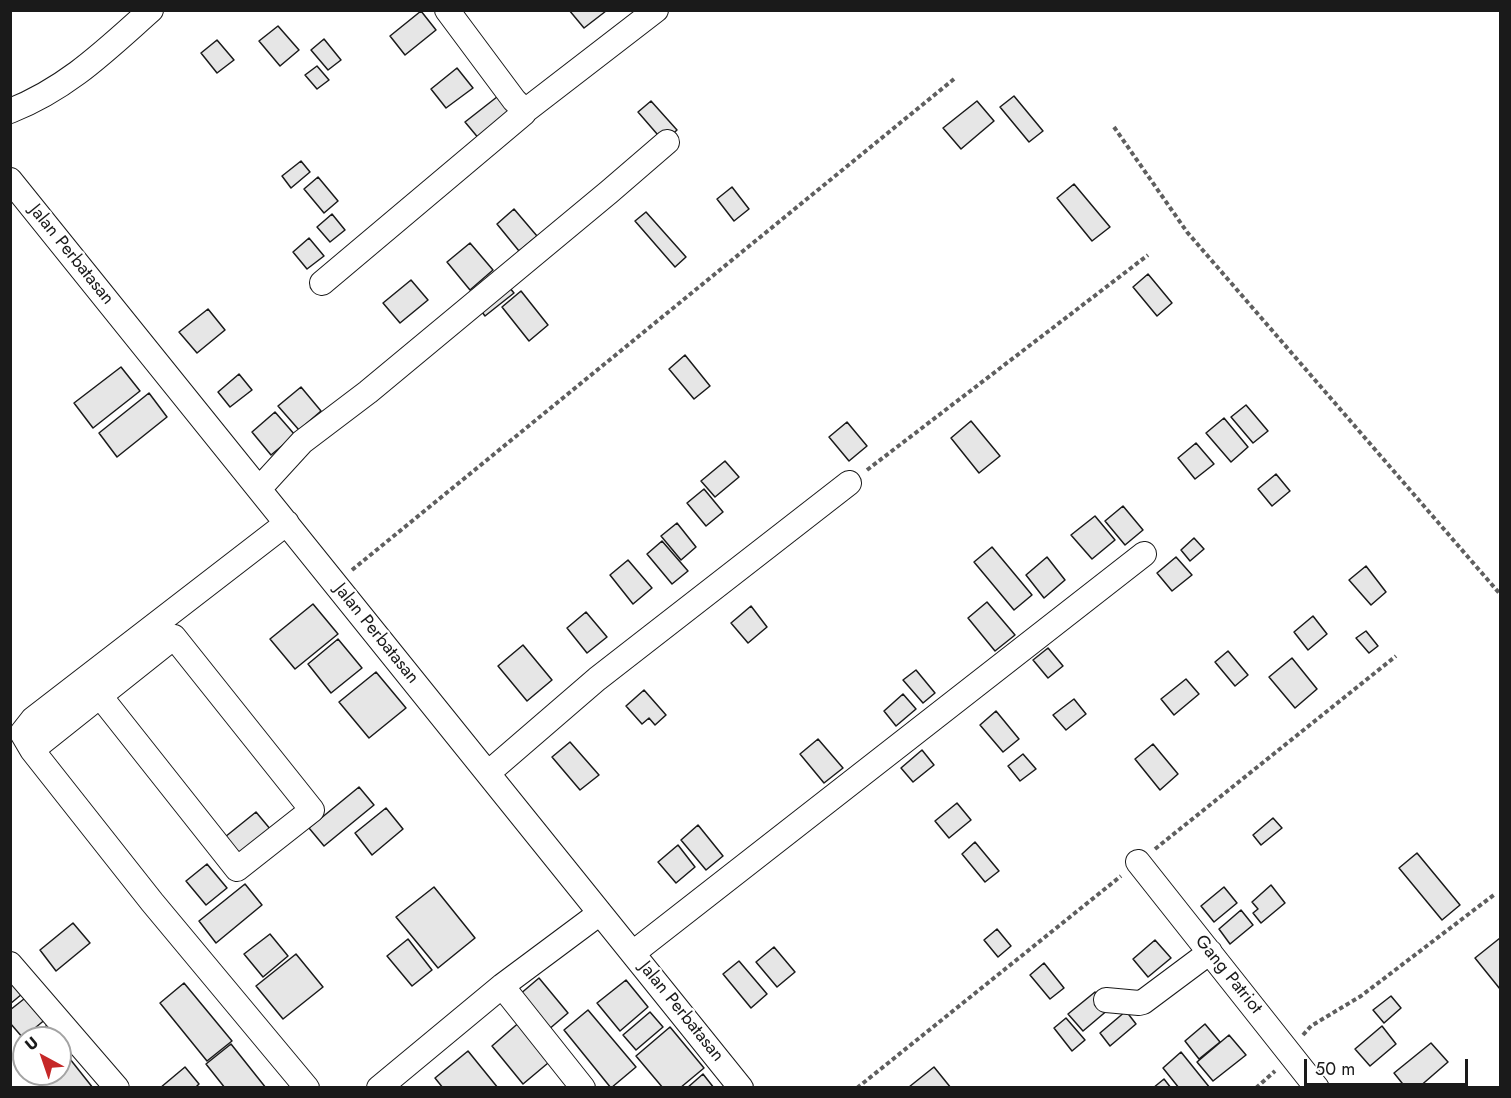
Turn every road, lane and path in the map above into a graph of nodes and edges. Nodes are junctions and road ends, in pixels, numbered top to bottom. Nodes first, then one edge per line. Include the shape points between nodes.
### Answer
1 (152, 10) edge
2 (447, 10) edge
3 (656, 10) edge
4 (954, 78) dead end
5 (10, 111) edge
6 (524, 113) junction
7 (1114, 127) dead end
8 (667, 142) dead end
9 (10, 180) edge
10 (1148, 255) dead end
11 (322, 283) dead end
12 (849, 483) joint
13 (259, 489) junction
14 (287, 523) junction
15 (1144, 554) dead end
16 (335, 583) junction
17 (1500, 594) edge
18 (100, 696) junction
19 (32, 750) junction
20 (488, 773) junction
21 (1138, 862) dead end
22 (1495, 894) dead end
23 (600, 913) junction
24 (1210, 952) junction
25 (633, 953) junction
26 (10, 964) edge
27 (502, 986) junction
28 (1106, 1000) dead end
29 (1293, 1056) junction
30 (117, 1088) edge
31 (307, 1088) edge
32 (379, 1088) edge
33 (583, 1088) edge
34 (741, 1088) edge
35 (1317, 1088) edge

1 - 5 street via 81,71
2 - 6 street
3 - 6 street
4 - 16 path
6 - 11 street
7 - 17 path via 1188,232
8 - 13 street via 368,392 302,442
9 - 13 street, Jalan Perbatasan
10 - 12 path
12 - 20 street via 597,679
13 - 14 street, Jalan Perbatasan
14 - 16 street, Jalan Perbatasan
14 - 19 street via 33,719 22,733
15 - 25 street
16 - 20 street, Jalan Perbatasan
18 - 18 street via 174,637 312,810 237,869
18 - 19 street
19 - 31 street
20 - 23 street, Jalan Perbatasan
21 - 24 street, Gang Patriot
22 - 29 path via 1360,996 1311,1026
23 - 25 street, Jalan Perbatasan
23 - 27 street
24 - 28 street via 1143,1002
24 - 29 street, Gang Patriot
25 - 34 street, Jalan Perbatasan
26 - 30 street
27 - 32 street
27 - 33 street
29 - 35 street, Gang Patriot

